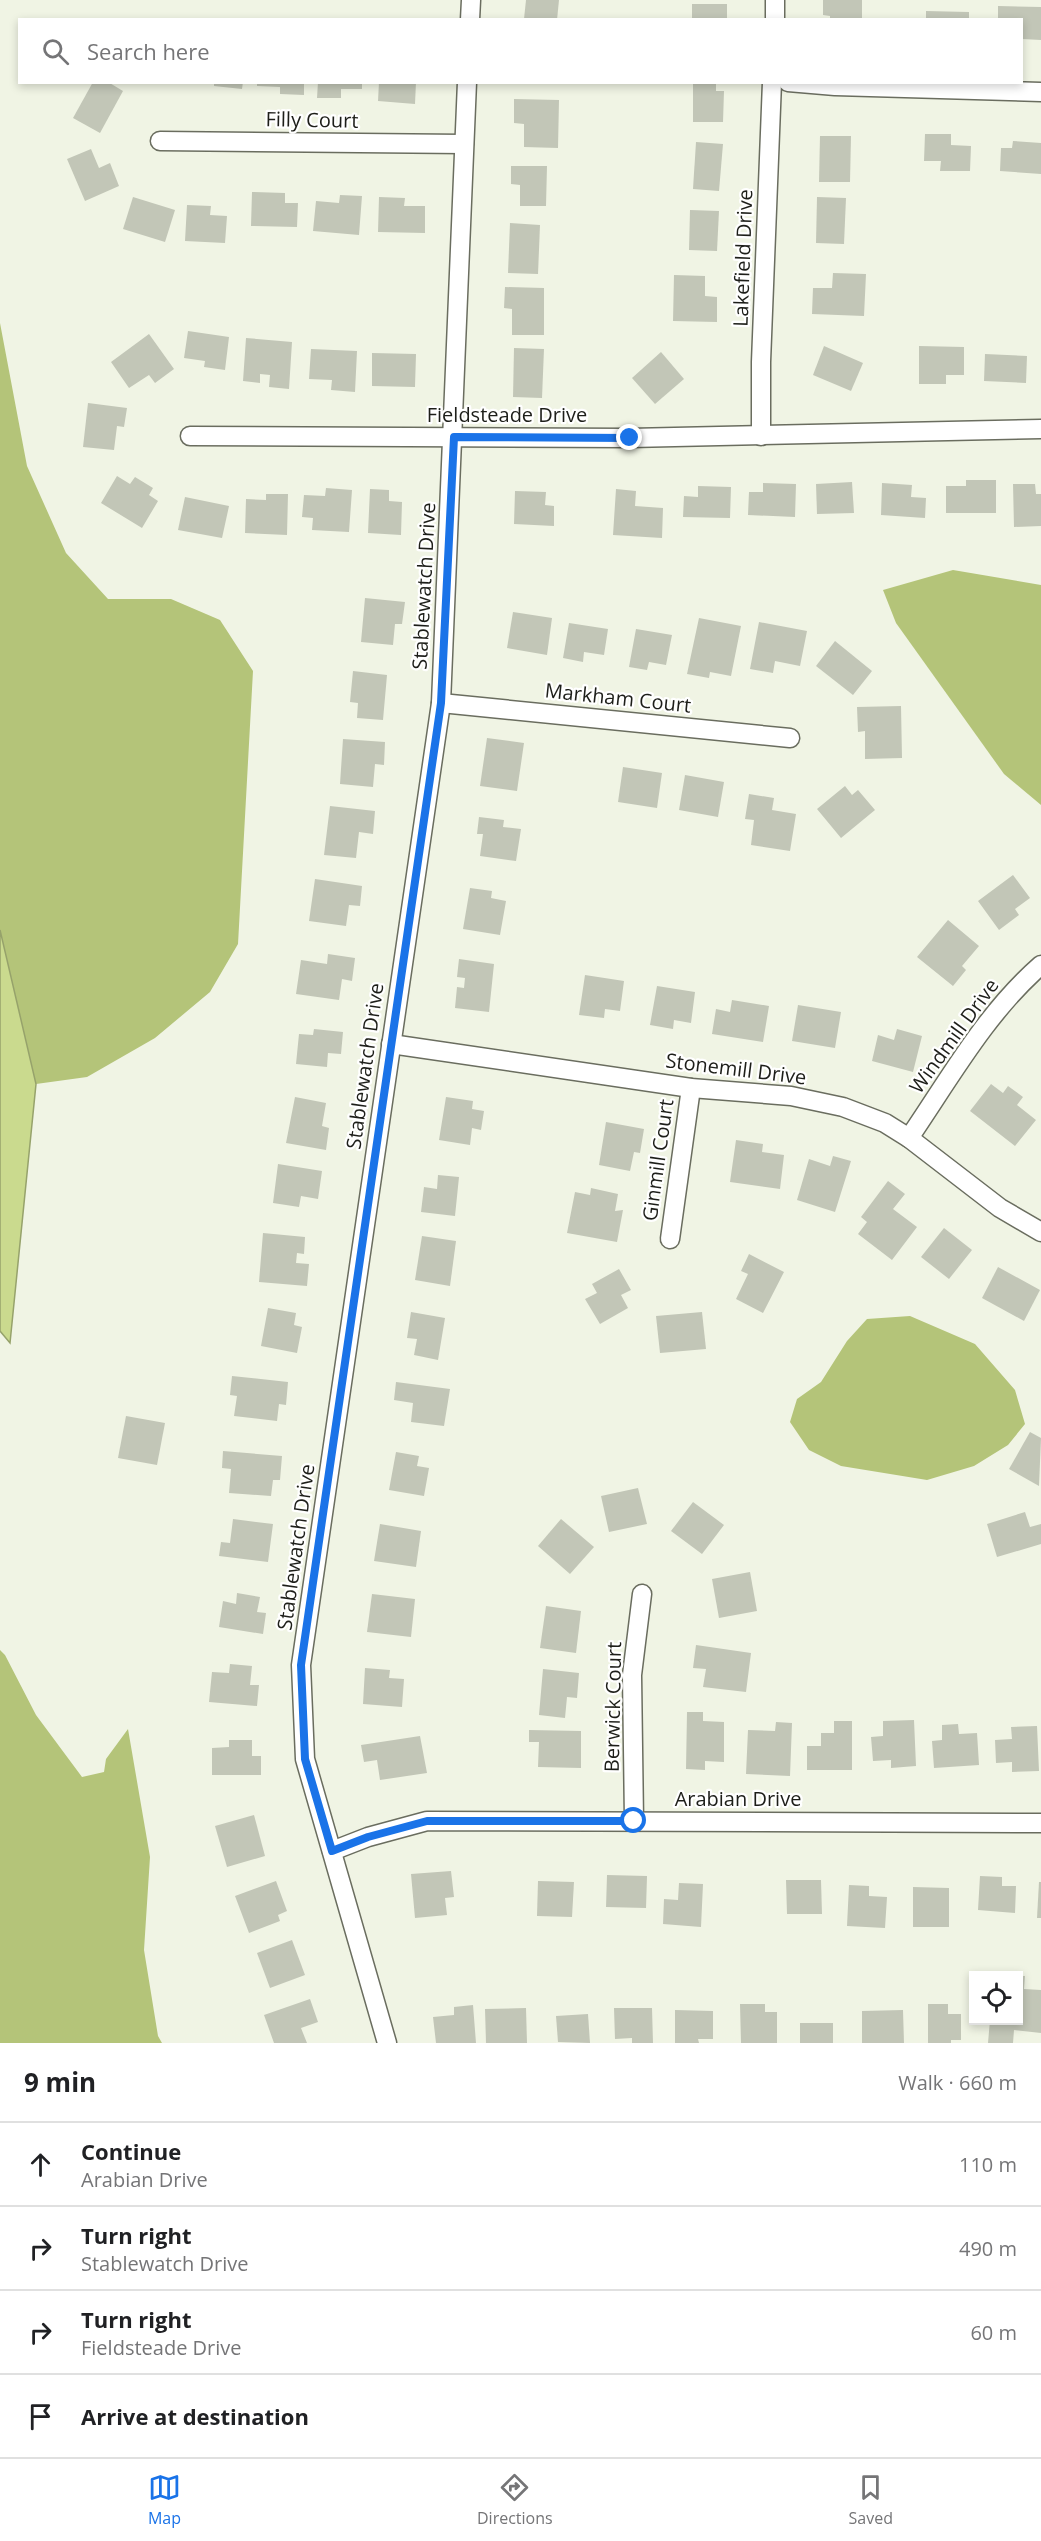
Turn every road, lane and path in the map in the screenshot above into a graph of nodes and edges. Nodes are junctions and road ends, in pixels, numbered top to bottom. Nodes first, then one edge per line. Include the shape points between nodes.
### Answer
1 (471, 0) edge
2 (775, 0) edge
3 (470, 18) edge
4 (775, 18) edge
5 (467, 84) edge
6 (772, 84) edge
7 (812, 84) edge
8 (1041, 92) edge
9 (160, 141) dead end
10 (464, 144) junction
11 (1041, 429) edge
12 (190, 436) dead end
13 (761, 436) junction
14 (454, 437) junction
15 (441, 703) junction
16 (790, 738) dead end
17 (1041, 965) edge
18 (391, 1044) junction
19 (691, 1088) junction
20 (909, 1138) junction
21 (1041, 1232) edge
22 (670, 1239) dead end
23 (642, 1594) dead end
24 (634, 1821) junction
25 (1041, 1823) edge
26 (332, 1851) junction
27 (387, 2043) edge

1 - 3 street
2 - 4 street
5 - 10 street, Stablewatch Drive
6 - 13 street, Lakefield Drive
7 - 8 street
9 - 10 street, Filly Court
10 - 14 street, Stablewatch Drive
11 - 13 street, Fieldsteade Drive
12 - 14 street, Fieldsteade Drive
13 - 14 street, Fieldsteade Drive
14 - 15 street, Stablewatch Drive
15 - 16 street, Markham Court
15 - 18 street, Stablewatch Drive
17 - 20 street, Windmill Drive via 990,1019
18 - 19 street, Stonemill Drive
18 - 26 street, Stablewatch Drive via 301,1665 305,1759
19 - 20 street, Stonemill Drive via 792,1096 843,1107 885,1123
19 - 22 street, Ginmill Court
20 - 21 street, Stonemill Drive via 1000,1208
23 - 24 street, Berwick Court via 632,1675
24 - 25 street, Arabian Drive
24 - 26 street, Arabian Drive via 427,1821
26 - 27 street, Stablewatch Drive

